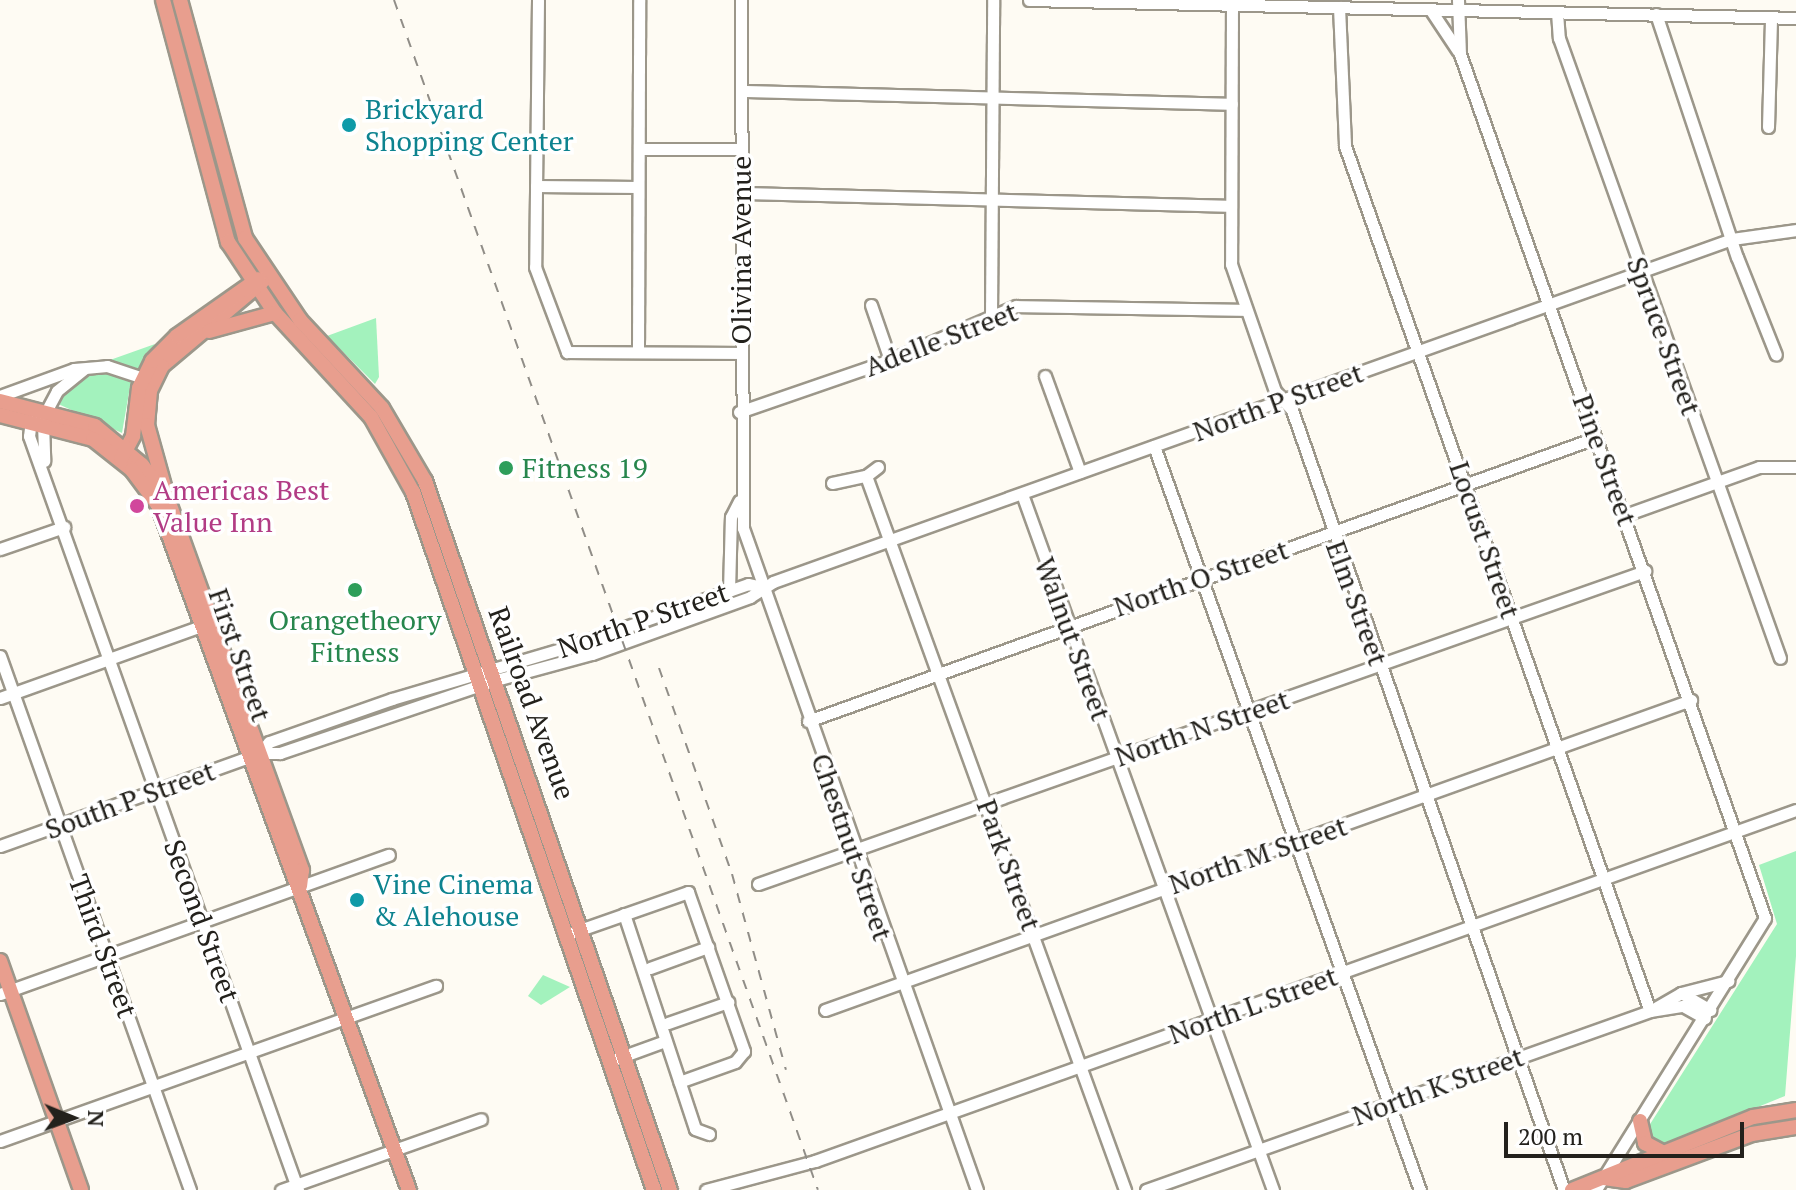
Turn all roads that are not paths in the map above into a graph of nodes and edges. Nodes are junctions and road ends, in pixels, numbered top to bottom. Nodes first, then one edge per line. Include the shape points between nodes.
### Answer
1 (163, 0) edge
2 (180, 0) edge
3 (538, 0) edge
4 (639, 0) edge
5 (741, 0) edge
6 (993, 0) edge
7 (1029, 0) edge
8 (1232, 5) junction
9 (1458, 5) edge
10 (1339, 7) junction
11 (1429, 9) junction
12 (1557, 12) junction
13 (1656, 14) junction
14 (1771, 18) junction
15 (1796, 18) edge
16 (1460, 54) junction
17 (742, 91) junction
18 (991, 98) junction
19 (1232, 104) junction
20 (1768, 127) dead end
21 (639, 149) junction
22 (741, 149) junction
23 (536, 186) junction
24 (638, 187) junction
25 (741, 193) junction
26 (991, 199) junction
27 (1230, 206) junction
28 (1796, 230) edge
29 (1732, 239) junction
30 (1640, 273) junction
31 (267, 276) junction
32 (254, 285) junction
33 (871, 305) dead end
34 (1550, 306) junction
35 (1246, 310) junction
36 (275, 313) junction
37 (991, 316) junction
38 (204, 331) junction
39 (1419, 351) junction
40 (638, 352) junction
41 (740, 353) junction
42 (1776, 355) dead end
43 (890, 360) junction
44 (84, 369) junction
45 (1045, 376) dead end
46 (148, 380) junction
47 (0, 398) edge
48 (1282, 400) junction
49 (739, 412) junction
50 (0, 415) edge
51 (40, 418) junction
52 (1595, 438) junction
53 (1154, 446) junction
54 (123, 454) junction
55 (878, 467) dead end
56 (1796, 467) edge
57 (1080, 472) junction
58 (866, 476) junction
59 (832, 483) dead end
60 (1465, 483) junction
61 (1717, 484) junction
62 (1022, 494) junction
63 (168, 500) junction
64 (740, 500) junction
65 (1625, 515) junction
66 (64, 527) junction
67 (1332, 531) junction
68 (889, 540) junction
69 (0, 549) edge
70 (1645, 571) junction
71 (1201, 579) junction
72 (762, 587) junction
73 (729, 591) junction
74 (1513, 618) junction
75 (209, 623) junction
76 (1068, 625) junction
77 (0, 656) edge
78 (111, 658) junction
79 (1780, 658) dead end
80 (1380, 666) junction
81 (938, 672) junction
82 (487, 675) junction
83 (13, 693) junction
84 (0, 698) edge
85 (1691, 700) junction
86 (1246, 712) junction
87 (808, 721) junction
88 (1560, 749) junction
89 (254, 755) junction
90 (1116, 758) junction
91 (156, 790) junction
92 (1426, 795) junction
93 (988, 807) junction
94 (1796, 810) edge
95 (60, 825) junction
96 (1737, 832) junction
97 (1294, 843) junction
98 (0, 846) edge
99 (855, 853) junction
100 (389, 855) dead end
101 (1606, 879) junction
102 (758, 884) dead end
103 (300, 886) junction
104 (1161, 888) junction
105 (624, 914) junction
106 (202, 921) junction
107 (1474, 927) junction
108 (575, 932) junction
109 (1035, 936) junction
110 (708, 947) junction
111 (106, 956) junction
112 (0, 961) edge
113 (650, 968) dead end
114 (1342, 973) junction
115 (1728, 981) junction
116 (900, 982) junction
117 (436, 986) dead end
118 (5, 992) edge
119 (1681, 993) junction
120 (728, 1002) junction
121 (825, 1010) dead end
122 (1650, 1011) junction
123 (1708, 1014) junction
124 (347, 1018) junction
125 (1211, 1020) junction
126 (668, 1023) dead end
127 (665, 1041) junction
128 (249, 1053) junction
129 (1521, 1057) junction
130 (617, 1058) junction
131 (1081, 1066) junction
132 (679, 1082) junction
133 (153, 1088) junction
134 (1390, 1103) junction
135 (1796, 1110) edge
136 (948, 1114) junction
137 (481, 1119) dead end
138 (1640, 1121) junction
139 (57, 1122) junction
140 (1796, 1127) edge
141 (709, 1134) dead end
142 (0, 1141) edge
143 (394, 1150) junction
144 (1259, 1150) junction
145 (1662, 1152) junction
146 (1600, 1184) edge
147 (297, 1188) edge
148 (81, 1190) edge
149 (190, 1190) edge
150 (281, 1190) edge
151 (409, 1190) edge
152 (654, 1190) edge
153 (670, 1190) edge
154 (706, 1190) edge
155 (977, 1190) edge
156 (1125, 1190) edge
157 (1146, 1190) edge
158 (1273, 1190) edge
159 (1420, 1190) edge
160 (1564, 1190) edge
161 (1572, 1190) edge

1 - 32 main road, Railroad Avenue via 228,242
2 - 31 main road, Railroad Avenue via 245,238
3 - 23 street
4 - 21 street
5 - 17 street, Olivina Avenue
6 - 18 street
7 - 8 street
8 - 10 street
8 - 19 street, Elm Street
9 - 11 street
9 - 12 street
9 - 16 street, Pine Street
10 - 11 street
10 - 39 street, Locust Street via 1345,146
11 - 16 street
12 - 13 street
12 - 30 street, Spruce Street via 1559,38
13 - 14 street
13 - 29 street
14 - 15 street
14 - 20 street
16 - 34 street, Pine Street
17 - 18 street
17 - 22 street, Olivina Avenue
18 - 19 street
18 - 26 street
19 - 27 street, Elm Street
21 - 22 street
21 - 24 street
22 - 25 street, Olivina Avenue
23 - 24 street
23 - 40 street via 535,267 567,352
24 - 40 street
25 - 26 street
25 - 41 street, Olivina Avenue
26 - 27 street
26 - 37 street
27 - 35 street, Elm Street via 1231,264
28 - 29 street, North P Street
29 - 30 street, North P Street
29 - 42 street
30 - 34 street, North P Street
30 - 61 street, Spruce Street
31 - 32 main road
31 - 82 main road, Railroad Avenue via 300,320 373,395 407,445 432,499
32 - 36 main road, Railroad Avenue
32 - 38 main road
32 - 46 main road via 168,343
33 - 43 street
34 - 39 street, North P Street
34 - 52 street, Pine Street
35 - 37 street, Adelle Street via 1016,306
35 - 48 street, Elm Street
36 - 38 main road
36 - 82 main road, Railroad Avenue via 358,401 393,450
37 - 43 street, Adelle Street
38 - 46 main road
39 - 48 street, North P Street
39 - 60 street, Locust Street
40 - 41 street
41 - 49 street, Olivina Avenue
43 - 49 street, Adelle Street
44 - 46 street via 107,366
44 - 47 street
44 - 51 street via 57,391
45 - 57 street
46 - 54 main road
46 - 63 main road, First Street via 147,425
47 - 51 main road
48 - 53 street, North P Street
48 - 67 street, Elm Street via 1292,410
49 - 64 street, Olivina Avenue
50 - 51 main road
51 - 54 main road
51 - 66 street, Second Street via 29,436
52 - 60 street, North O Street
52 - 65 street, Pine Street
53 - 57 street, North P Street
53 - 71 street
54 - 63 main road, First Street
54 - 75 main road, First Street via 158,505
55 - 58 street
56 - 61 street via 1759,467
57 - 62 street, North P Street
58 - 59 street
58 - 68 street, Park Street
60 - 67 street, North O Street
60 - 74 street, Locust Street
61 - 65 street
61 - 79 street, Spruce Street
62 - 68 street, North P Street
62 - 76 street, Walnut Street
63 - 75 main road, First Street
64 - 72 street, Chestnut Street
64 - 73 street via 731,517
65 - 70 street, Pine Street
66 - 69 street
66 - 78 street, Second Street
67 - 71 street, North O Street
67 - 80 street, Elm Street
68 - 72 street, North P Street
68 - 81 street, Park Street
70 - 74 street, North N Street
70 - 85 street, Pine Street
71 - 76 street, North O Street
71 - 86 street
72 - 73 street, North P Street via 748,584
72 - 82 street, North P Street via 750,597 606,649
72 - 87 street, Chestnut Street
73 - 82 street, North P Street
74 - 80 street, North N Street
74 - 88 street, Locust Street
75 - 78 street
75 - 89 main road, First Street
76 - 81 street, North O Street
76 - 90 street, Walnut Street
77 - 83 street, Third Street
78 - 83 street
78 - 91 street, Second Street
80 - 86 street, North N Street
80 - 92 street, Elm Street
81 - 87 street, North O Street
81 - 93 street, Park Street
82 - 89 street, South P Street via 280,753
82 - 108 main road, Railroad Avenue
83 - 84 street
83 - 95 street, Third Street
85 - 88 street, North M Street
85 - 96 street, Pine Street
86 - 90 street, North N Street
86 - 97 street
87 - 99 street, Chestnut Street
88 - 92 street, North M Street
88 - 101 street, Locust Street
89 - 91 street, South P Street
89 - 103 main road, First Street via 302,870
90 - 93 street, North N Street
90 - 104 street, Walnut Street
91 - 95 street, South P Street
91 - 106 street, Second Street
92 - 97 street, North M Street
92 - 107 street, Elm Street
93 - 99 street, North N Street
93 - 109 street, Park Street
94 - 96 street, North L Street
95 - 98 street, South P Street
95 - 111 street, Third Street
96 - 101 street, North L Street
96 - 115 street, Pine Street via 1765,918
97 - 104 street, North M Street
97 - 114 street
99 - 102 street, North N Street
99 - 116 street, Chestnut Street
100 - 103 street
101 - 107 street, North L Street
101 - 122 street, Locust Street
103 - 106 street
103 - 124 main road, First Street
104 - 109 street, North M Street
104 - 125 street, Walnut Street
105 - 108 street
105 - 110 street via 688,892
105 - 127 street
106 - 111 street
106 - 128 street, Second Street
107 - 114 street, North L Street
107 - 129 street, Elm Street
108 - 130 main road, Railroad Avenue
109 - 116 street, North M Street
109 - 131 street, Park Street
110 - 113 street
110 - 120 street
111 - 118 street
111 - 133 street, Third Street
112 - 118 main road
114 - 125 street, North L Street
114 - 134 street
115 - 119 street, North K Street
115 - 123 street
116 - 121 street, North M Street
116 - 136 street, Chestnut Street
117 - 124 street
118 - 139 main road
119 - 122 street, North K Street
119 - 123 street
120 - 126 street
120 - 132 street via 742,1056
122 - 123 street via 1683,1006
122 - 129 street, North K Street
123 - 138 street
124 - 128 street
124 - 143 main road, First Street
125 - 131 street, North L Street
125 - 144 street, Walnut Street
127 - 130 street
127 - 132 street
128 - 133 street
128 - 147 street, Second Street
129 - 134 street, North K Street
129 - 160 street, Elm Street
130 - 152 main road, Railroad Avenue
130 - 153 main road, Railroad Avenue
131 - 136 street, North L Street
131 - 156 street, Park Street
132 - 141 street via 695,1129
133 - 139 street
133 - 149 street, Third Street
134 - 144 street, North K Street
134 - 159 street
135 - 145 main road via 1753,1117
136 - 154 street, North L Street via 815,1161
136 - 155 street, Chestnut Street
137 - 143 street
138 - 145 main road via 1645,1143
138 - 146 street
139 - 142 street
139 - 148 main road
140 - 146 main road via 1752,1134 1626,1181
143 - 147 street
143 - 151 main road, First Street
144 - 157 street, North K Street
144 - 158 street, Walnut Street
145 - 146 main road
146 - 161 main road
147 - 150 street

